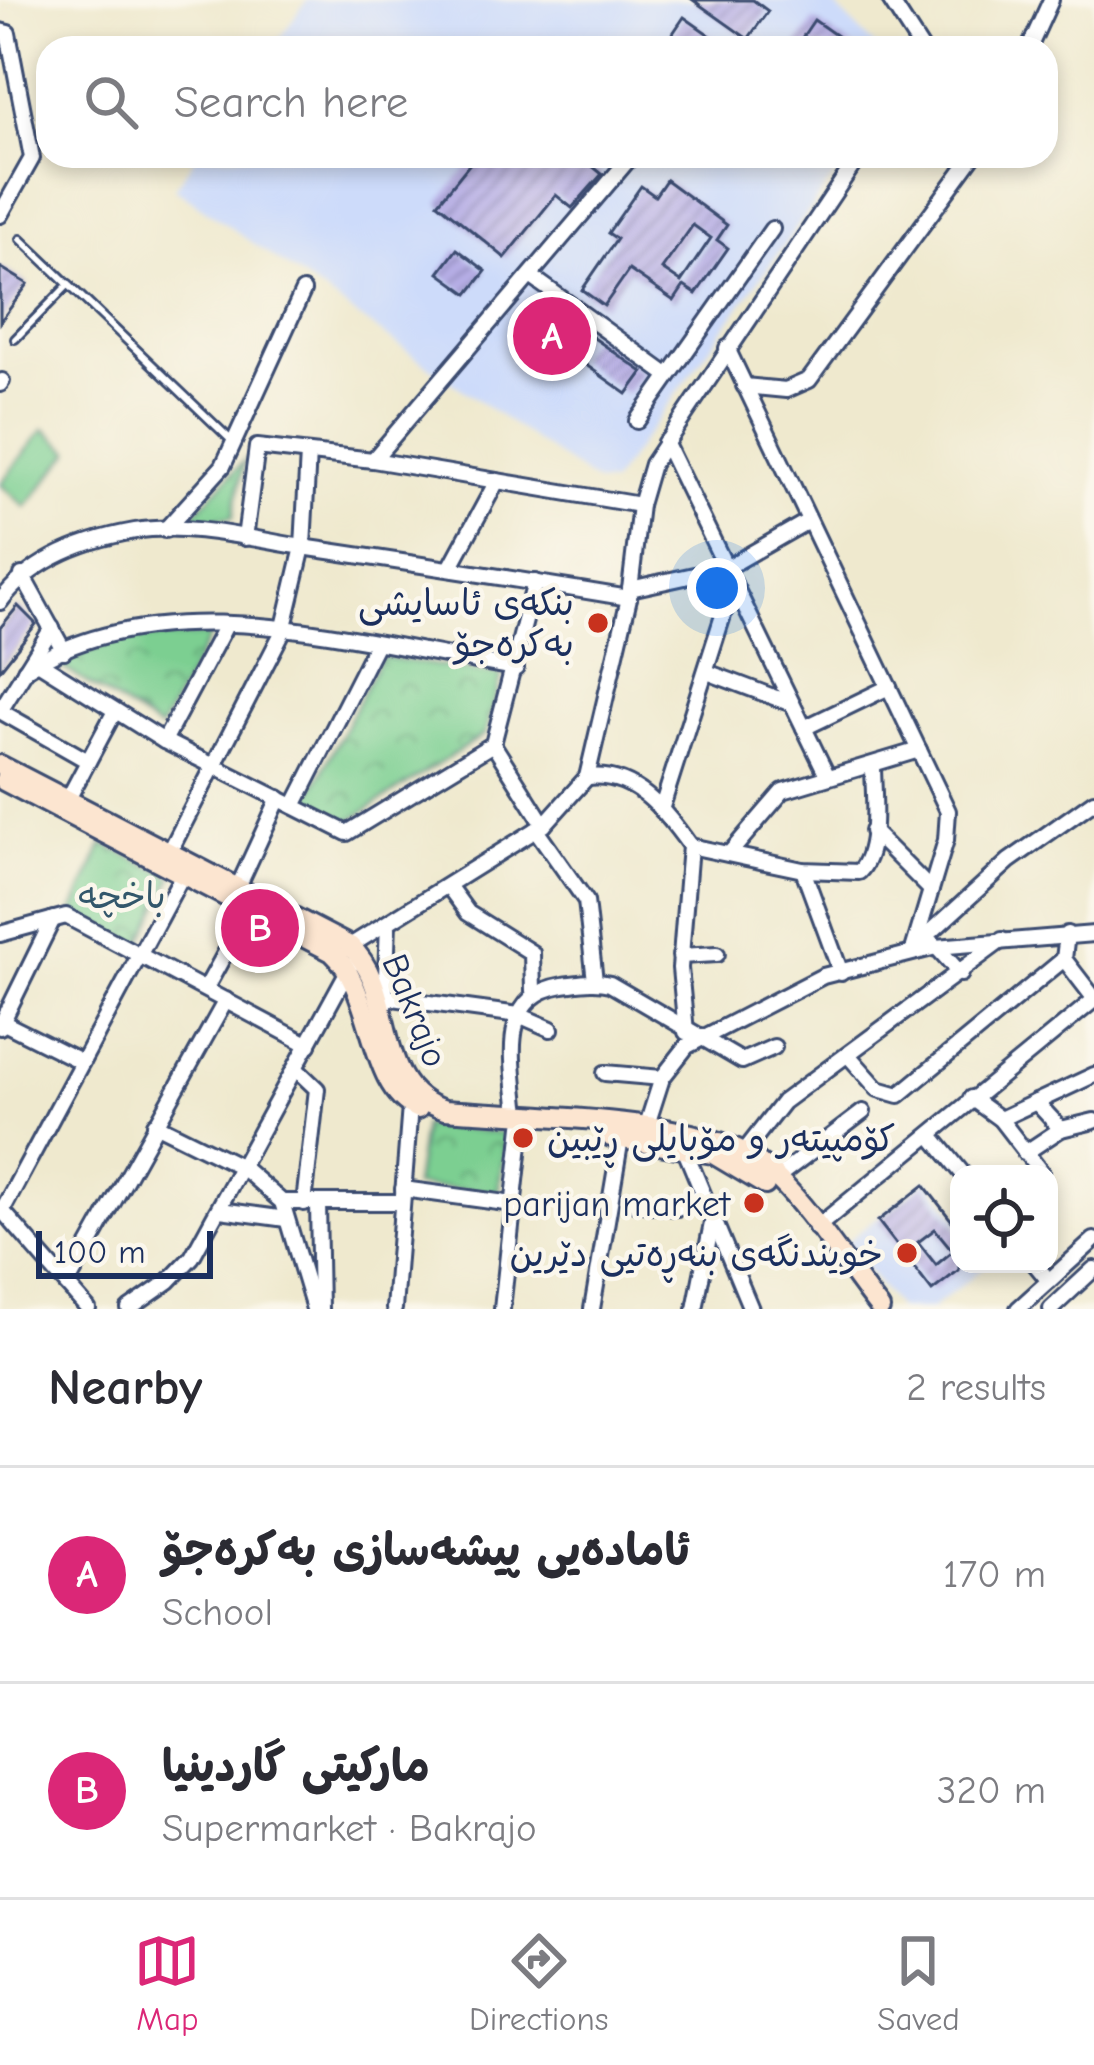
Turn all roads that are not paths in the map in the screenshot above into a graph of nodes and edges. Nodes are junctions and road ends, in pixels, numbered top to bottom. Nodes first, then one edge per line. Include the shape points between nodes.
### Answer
1 (890, 0) edge
2 (1051, 0) edge
3 (0, 31) edge
4 (913, 36) edge
5 (1034, 36) edge
6 (622, 168) edge
7 (851, 168) edge
8 (964, 168) edge
9 (0, 215) edge
10 (772, 229) dead end
11 (21, 238) dead end
12 (532, 277) junction
13 (69, 284) junction
14 (303, 291) dead end
15 (15, 339) dead end
16 (727, 348) junction
17 (667, 374) junction
18 (744, 386) junction
19 (637, 421) dead end
20 (665, 442) junction
21 (234, 443) junction
22 (308, 453) junction
23 (373, 460) junction
24 (497, 482) junction
25 (640, 505) junction
26 (808, 521) junction
27 (165, 530) junction
28 (245, 538) junction
29 (303, 547) junction
30 (450, 568) junction
31 (726, 568) junction
32 (22, 575) junction
33 (535, 582) junction
34 (734, 583) junction
35 (630, 594) junction
36 (2, 595) edge
37 (226, 625) junction
38 (52, 628) junction
39 (283, 631) junction
40 (376, 645) junction
41 (64, 651) junction
42 (31, 666) junction
43 (515, 668) junction
44 (707, 672) junction
45 (889, 687) junction
46 (792, 704) junction
47 (0, 711) edge
48 (115, 711) junction
49 (804, 728) junction
50 (164, 741) junction
51 (494, 744) junction
52 (919, 750) junction
53 (88, 761) junction
54 (0, 765) edge
55 (873, 765) junction
56 (216, 768) junction
57 (827, 775) junction
58 (587, 777) junction
59 (0, 778) edge
60 (279, 798) junction
61 (68, 799) junction
62 (1094, 801) edge
63 (294, 806) junction
64 (662, 808) junction
65 (540, 828) junction
66 (872, 831) junction
67 (690, 846) junction
68 (170, 851) junction
69 (729, 854) junction
70 (803, 870) junction
71 (183, 874) junction
72 (449, 886) junction
73 (238, 887) junction
74 (931, 890) junction
75 (250, 908) junction
76 (53, 919) junction
77 (388, 923) junction
78 (0, 934) edge
79 (1067, 934) junction
80 (1094, 934) edge
81 (927, 937) junction
82 (1003, 940) junction
83 (352, 952) junction
84 (141, 954) junction
85 (718, 954) dead end
86 (680, 956) junction
87 (1064, 959) junction
88 (841, 973) junction
89 (961, 974) junction
90 (596, 981) junction
91 (206, 988) junction
92 (533, 991) junction
93 (382, 996) junction
94 (1094, 999) edge
95 (226, 1000) junction
96 (519, 1015) junction
97 (1, 1025) edge
98 (685, 1028) junction
99 (551, 1029) dead end
100 (702, 1038) junction
101 (308, 1045) junction
102 (687, 1046) junction
103 (774, 1047) dead end
104 (848, 1055) junction
105 (82, 1062) junction
106 (296, 1069) junction
107 (604, 1072) dead end
108 (1094, 1075) edge
109 (662, 1078) junction
110 (971, 1098) junction
111 (1036, 1102) junction
112 (410, 1106) junction
113 (863, 1112) dead end
114 (1000, 1119) junction
115 (520, 1121) junction
116 (1094, 1121) edge
117 (155, 1124) junction
118 (646, 1128) junction
119 (1061, 1129) junction
120 (931, 1135) junction
121 (621, 1138) junction
122 (684, 1148) junction
123 (744, 1152) junction
124 (1025, 1153) junction
125 (955, 1165) edge
126 (1035, 1165) edge
127 (242, 1168) junction
128 (776, 1178) junction
129 (403, 1196) junction
130 (704, 1196) junction
131 (281, 1202) junction
132 (311, 1203) junction
133 (635, 1203) dead end
134 (513, 1204) junction
135 (1, 1209) edge
136 (220, 1210) junction
137 (712, 1218) junction
138 (286, 1219) junction
139 (816, 1228) junction
140 (1094, 1240) edge
141 (1094, 1269) edge
142 (1042, 1273) edge
143 (1049, 1281) junction
144 (67, 1285) junction
145 (88, 1309) edge
146 (129, 1309) edge
147 (317, 1309) edge
148 (394, 1309) edge
149 (502, 1309) edge
150 (592, 1309) edge
151 (695, 1309) edge
152 (751, 1309) edge
153 (864, 1309) edge
154 (880, 1309) edge
155 (1018, 1309) edge
156 (1051, 1309) edge

1 - 4 street
2 - 5 street
3 - 9 street via 8,33 32,158
6 - 12 street
7 - 16 street
8 - 18 street via 809,380 787,390
10 - 17 street
11 - 13 lane
12 - 17 street
12 - 23 street
13 - 15 lane
13 - 21 lane
14 - 21 street
16 - 18 street
16 - 20 street
17 - 19 street
18 - 26 street
20 - 25 street
20 - 31 street
21 - 27 street
22 - 23 street
22 - 28 street via 257,447
22 - 29 street
23 - 24 street
24 - 25 street
24 - 30 street
25 - 35 street
26 - 31 street
26 - 45 street
27 - 28 street
27 - 32 street via 96,541
28 - 29 street
29 - 30 street
29 - 39 street
30 - 33 street
31 - 34 street
31 - 35 street
32 - 36 street
32 - 38 street
33 - 35 street
33 - 43 street
34 - 44 street
34 - 46 street
35 - 58 street
37 - 39 street
37 - 41 street via 136,628
37 - 50 street
38 - 41 street
38 - 42 street
39 - 40 street
39 - 56 street
40 - 43 street
40 - 63 street
41 - 42 street
42 - 47 street
42 - 48 street
43 - 51 street
44 - 46 street
44 - 64 street
45 - 49 street
45 - 52 street
46 - 49 street
47 - 53 street
48 - 50 street
48 - 53 street
49 - 57 street
50 - 56 street
51 - 63 street via 347,833
51 - 65 street
52 - 55 street
52 - 74 street via 949,821
53 - 61 street
54 - 61 street, Bakrajo
55 - 57 street
55 - 66 street
56 - 60 street
56 - 68 street
57 - 69 street via 783,791
58 - 64 street via 623,780
58 - 65 street
59 - 71 street, Bakrajo
60 - 63 street
60 - 73 street
61 - 68 street, Bakrajo
62 - 81 street via 1009,860
64 - 67 street
65 - 72 street
65 - 90 street via 586,902
66 - 70 street via 859,872
66 - 74 street
67 - 69 street
67 - 86 street
68 - 73 street, Bakrajo
69 - 70 street
70 - 88 street
71 - 75 street, Bakrajo
71 - 84 street
72 - 77 street
72 - 92 street via 468,913 532,953
73 - 83 street, Bakrajo
74 - 81 street
75 - 83 street, Bakrajo
75 - 91 street
76 - 78 street
76 - 84 street via 65,916
76 - 97 street
77 - 83 street
77 - 93 street
79 - 80 street
79 - 82 street
79 - 87 street
81 - 82 street
81 - 88 street via 914,950
81 - 89 street
82 - 89 street
83 - 93 street, Bakrajo
83 - 101 street
83 - 112 street, Bakrajo via 388,1077
84 - 91 street
84 - 105 street
85 - 86 street
86 - 98 street
87 - 94 street
87 - 104 street via 899,1095 878,1090
88 - 100 street
89 - 104 street
90 - 92 street
90 - 98 street
91 - 95 street
92 - 96 street
93 - 96 street
93 - 115 street, Bakrajo via 392,1054 420,1099
94 - 110 street
95 - 101 street
95 - 117 street
96 - 99 street
96 - 115 street via 513,1045
97 - 105 street
98 - 100 street
98 - 102 street
100 - 102 street
100 - 103 street via 742,1061
101 - 106 street
102 - 109 street
104 - 123 street via 783,1102
105 - 135 street
106 - 127 street
106 - 132 street via 316,1089
107 - 109 street
108 - 111 street
109 - 118 street
110 - 114 street
110 - 120 street
111 - 114 street
111 - 119 street
112 - 115 street, Bakrajo via 452,1118
112 - 129 street
113 - 128 street
114 - 124 street
115 - 118 street, Bakrajo
115 - 121 street, Bakrajo
115 - 134 street
116 - 119 street
117 - 127 street
117 - 144 street
118 - 123 street, Bakrajo
119 - 124 street
120 - 125 street
120 - 139 street
121 - 122 street, Bakrajo
121 - 150 street
122 - 130 street
122 - 153 street, Bakrajo via 729,1160 757,1178
123 - 128 street, Bakrajo
124 - 126 street
127 - 131 street
127 - 136 street
128 - 139 street, Bakrajo
129 - 132 street
129 - 134 street
129 - 148 street
130 - 133 street via 677,1208
130 - 137 street
131 - 132 street
131 - 138 street
132 - 147 street
134 - 149 street
135 - 144 street
136 - 138 street
136 - 146 street via 170,1281
137 - 151 street
137 - 152 street
138 - 147 street
139 - 154 street, Bakrajo
140 - 143 street
141 - 156 street
142 - 143 street
143 - 155 street
144 - 145 street

